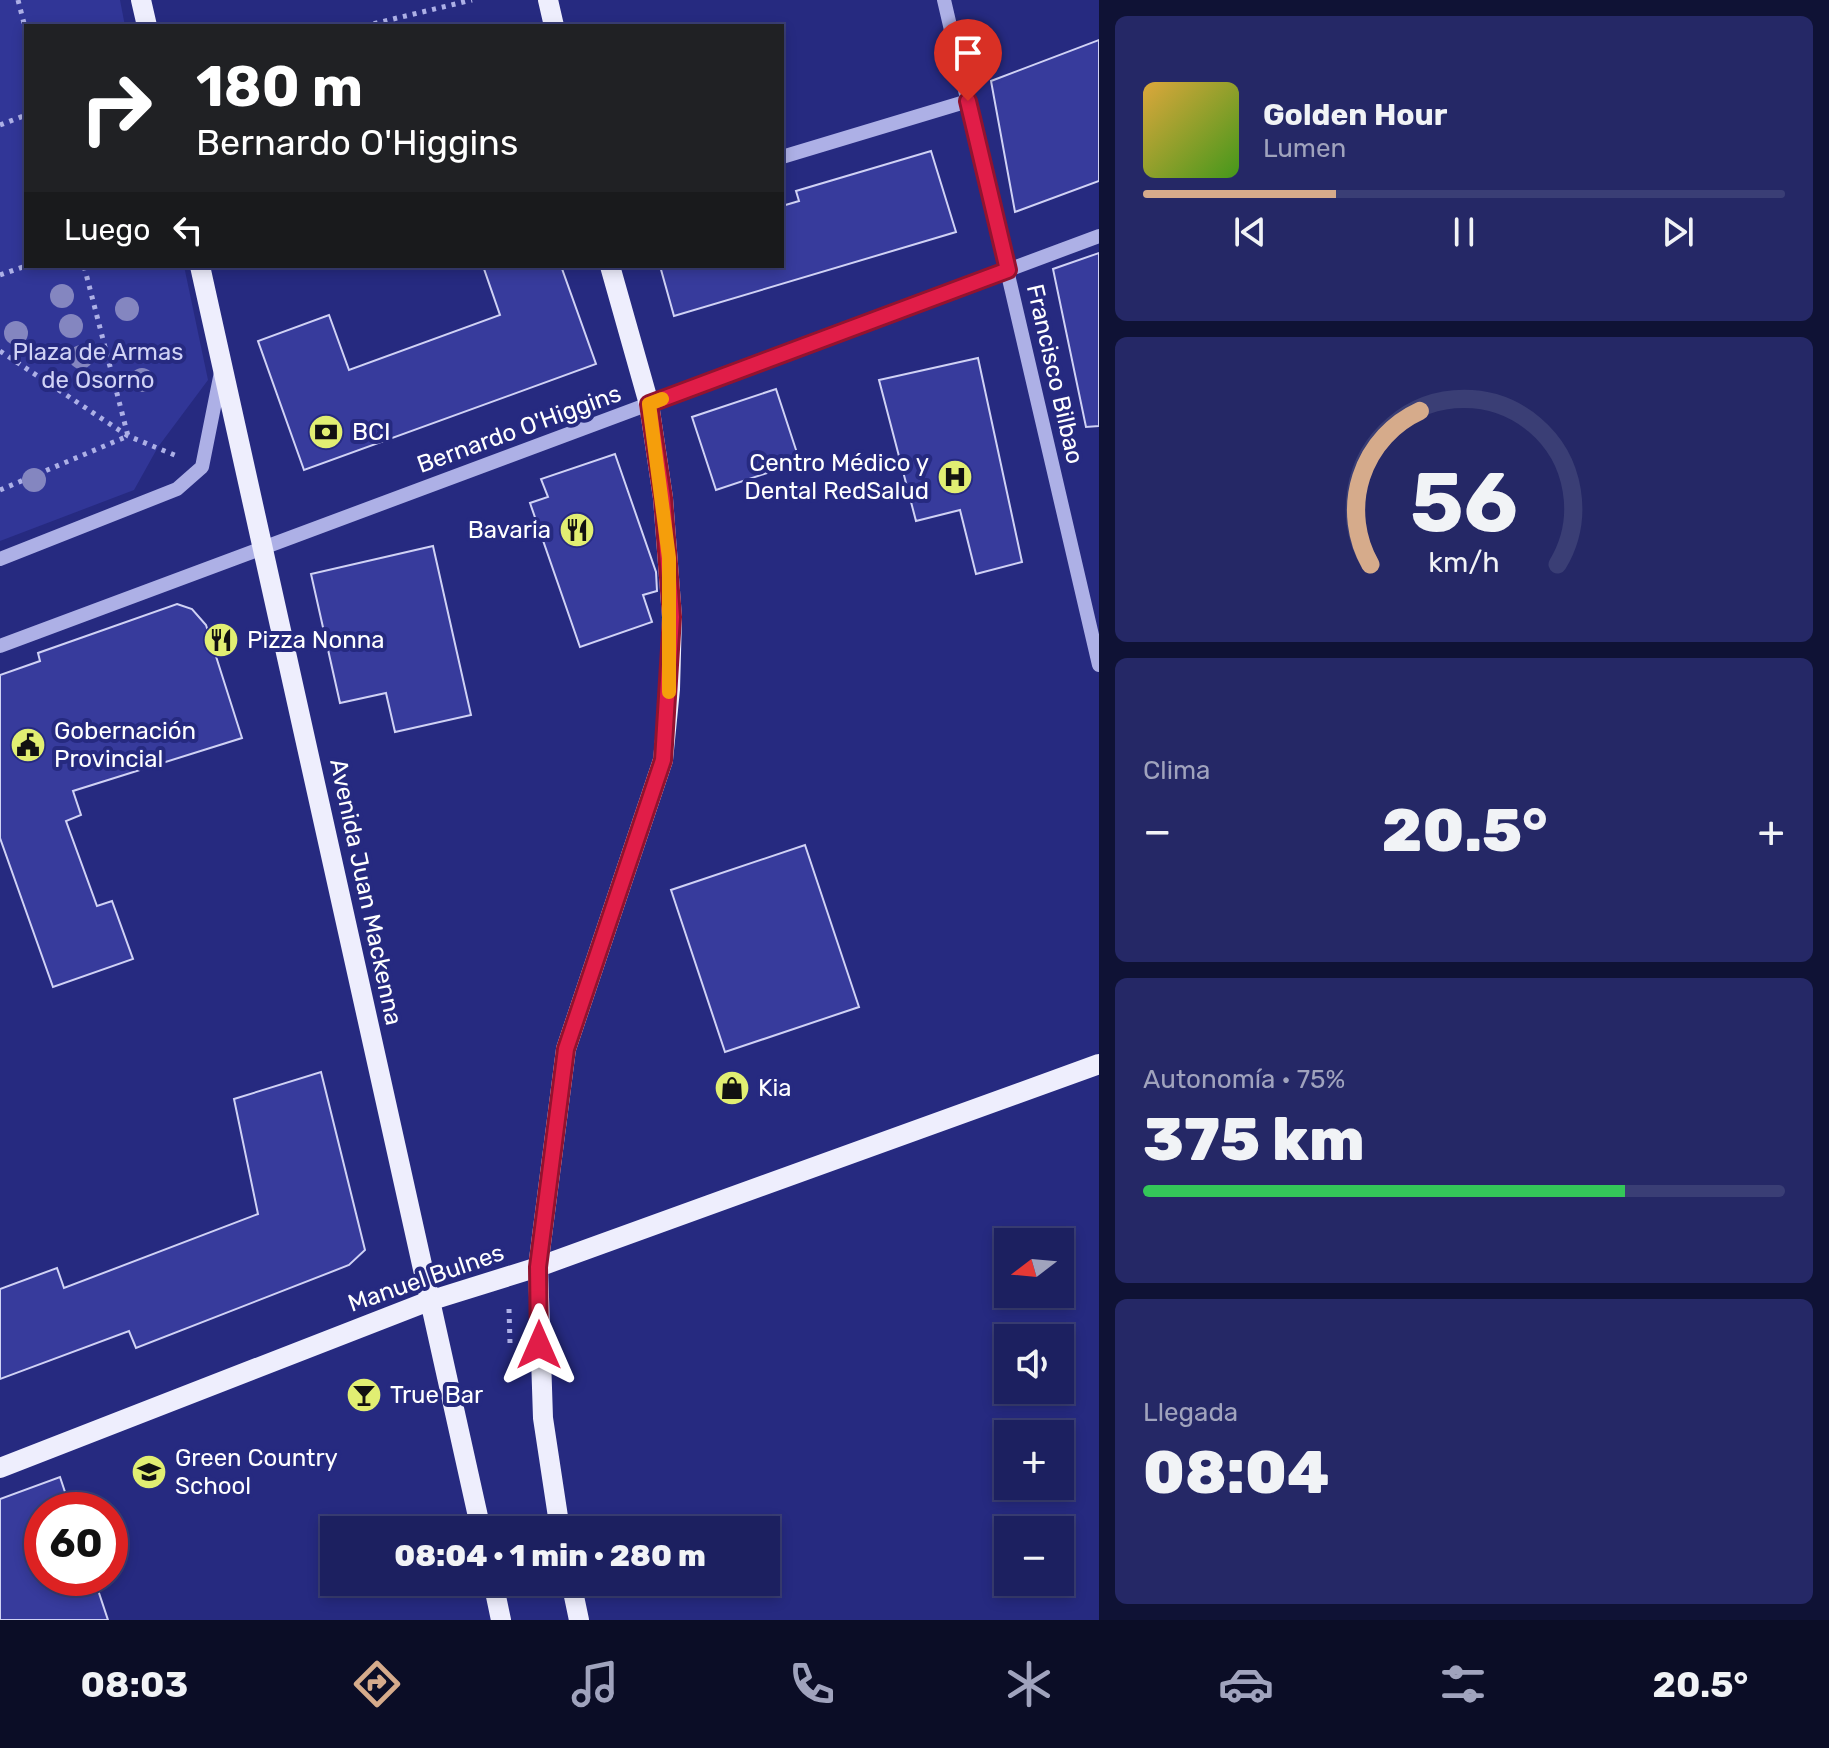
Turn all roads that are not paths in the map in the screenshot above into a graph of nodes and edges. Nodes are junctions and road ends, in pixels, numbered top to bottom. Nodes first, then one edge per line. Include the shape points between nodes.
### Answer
1 (141, 0) edge
2 (548, 0) edge
3 (944, 0) edge
4 (147, 24) edge
5 (554, 24) edge
6 (968, 101) junction
7 (784, 156) edge
8 (1099, 236) edge
9 (200, 268) edge
10 (611, 268) edge
11 (1008, 270) junction
12 (222, 368) junction
13 (649, 404) junction
14 (264, 548) junction
15 (0, 559) edge
16 (0, 646) edge
17 (1099, 665) edge
18 (1099, 1064) edge
19 (538, 1267) junction
20 (429, 1301) junction
21 (0, 1468) edge
22 (478, 1516) edge
23 (558, 1516) edge
24 (496, 1596) edge
25 (574, 1596) edge
26 (501, 1620) edge
27 (579, 1620) edge

1 - 4 main road
2 - 5 main road
3 - 6 street, Francisco Bilbao
6 - 7 street
6 - 11 street, Francisco Bilbao
8 - 11 street, Bernardo O'Higgins
9 - 12 main road, Avenida Juan Mackenna
10 - 13 main road
11 - 13 street, Bernardo O'Higgins
11 - 17 street, Francisco Bilbao
12 - 14 main road, Avenida Juan Mackenna
12 - 15 street via 202,467 177,489
13 - 14 street, Bernardo O'Higgins
13 - 19 main road via 672,617 663,760 566,1049
14 - 16 street, Bernardo O'Higgins
14 - 20 main road, Avenida Juan Mackenna
18 - 19 main road, Manuel Bulnes
19 - 20 main road, Manuel Bulnes
19 - 23 main road via 543,1418
20 - 21 main road, Manuel Bulnes
20 - 22 main road, Avenida Juan Mackenna
24 - 26 main road
25 - 27 main road

